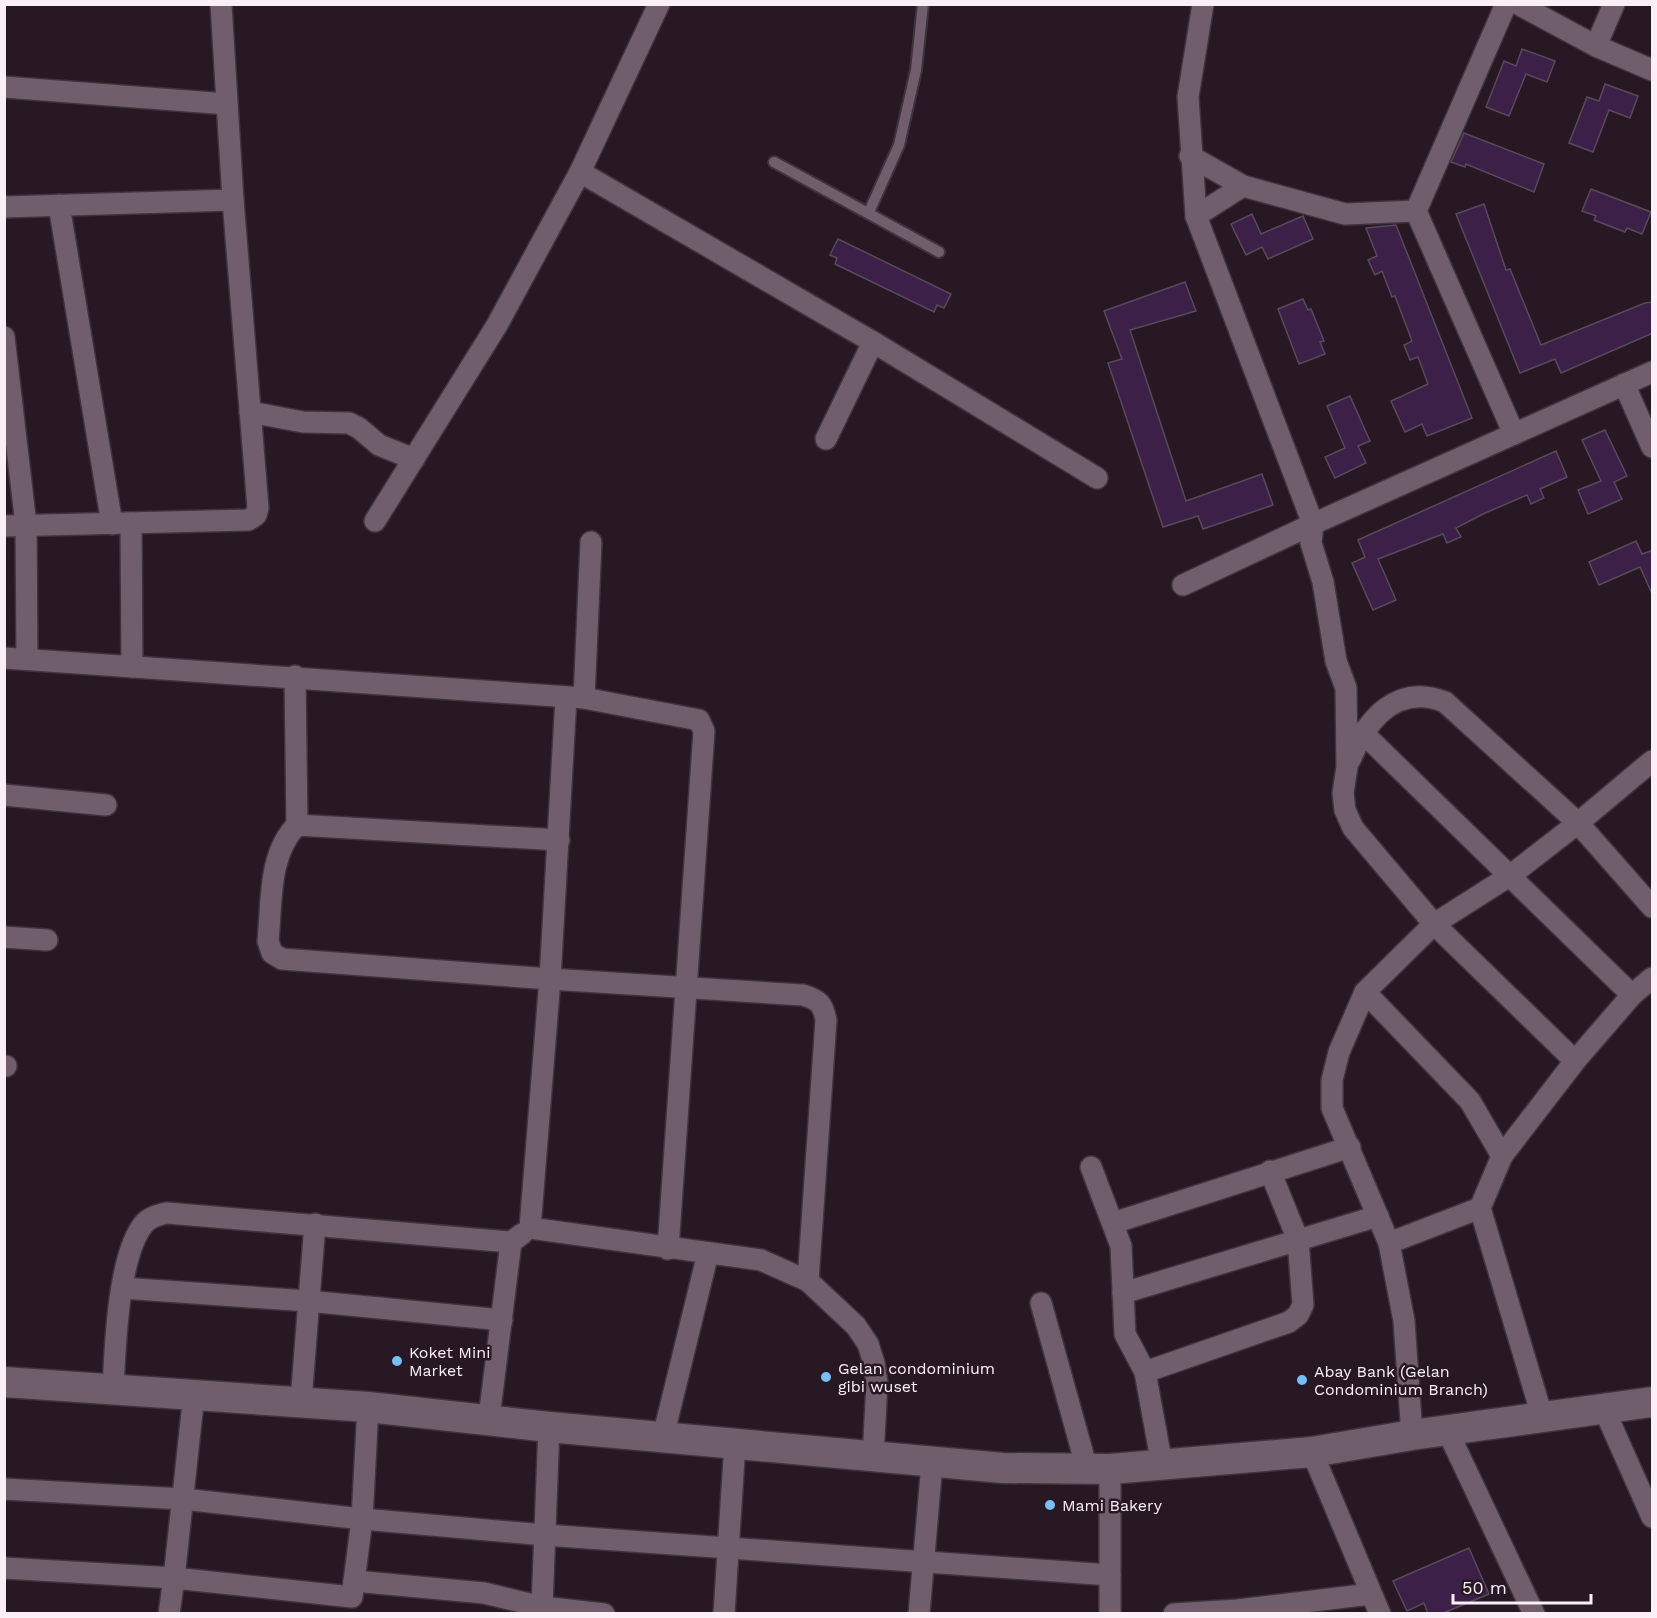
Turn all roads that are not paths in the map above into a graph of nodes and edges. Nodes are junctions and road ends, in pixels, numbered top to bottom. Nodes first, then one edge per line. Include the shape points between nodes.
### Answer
1 (221, 4) edge
2 (659, 4) edge
3 (923, 4) edge
4 (1203, 4) edge
5 (1506, 4) edge
6 (1518, 4) edge
7 (1614, 4) edge
8 (1596, 45) junction
9 (1653, 70) edge
10 (4, 87) edge
11 (227, 104) junction
12 (1190, 156) junction
13 (774, 162) dead end
14 (580, 172) junction
15 (1243, 186) junction
16 (233, 200) junction
17 (59, 205) junction
18 (4, 207) edge
19 (1416, 211) junction
20 (869, 212) junction
21 (1196, 216) junction
22 (939, 252) dead end
23 (4, 337) edge
24 (873, 342) junction
25 (1653, 372) edge
26 (1624, 384) junction
27 (250, 412) junction
28 (1514, 434) junction
29 (826, 439) dead end
30 (1653, 447) edge
31 (414, 459) junction
32 (1097, 478) dead end
33 (375, 521) dead end
34 (121, 524) junction
35 (1313, 524) junction
36 (4, 525) edge
37 (26, 525) junction
38 (591, 542) dead end
39 (1183, 585) dead end
40 (4, 658) edge
41 (27, 659) junction
42 (132, 667) junction
43 (295, 676) junction
44 (575, 698) junction
45 (1362, 732) junction
46 (1653, 761) edge
47 (1347, 766) junction
48 (4, 795) edge
49 (106, 805) dead end
50 (1578, 823) junction
51 (297, 825) junction
52 (559, 840) junction
53 (1511, 875) junction
54 (1653, 908) edge
55 (1434, 924) junction
56 (4, 937) edge
57 (47, 940) dead end
58 (1653, 978) edge
59 (550, 980) junction
60 (686, 986) junction
61 (1365, 992) junction
62 (1632, 995) junction
63 (1575, 1061) junction
64 (1350, 1147) junction
65 (1502, 1156) junction
66 (1091, 1167) dead end
67 (1270, 1171) junction
68 (1480, 1208) junction
69 (1378, 1216) junction
70 (1113, 1223) junction
71 (315, 1224) junction
72 (530, 1228) junction
73 (1298, 1240) junction
74 (511, 1242) junction
75 (1389, 1243) junction
76 (668, 1249) junction
77 (708, 1252) junction
78 (808, 1281) junction
79 (122, 1288) junction
80 (1123, 1293) junction
81 (308, 1301) junction
82 (1041, 1303) dead end
83 (502, 1320) junction
84 (1145, 1372) junction
85 (4, 1382) edge
86 (113, 1389) junction
87 (194, 1394) junction
88 (301, 1401) junction
89 (1653, 1402) edge
90 (368, 1407) junction
91 (1604, 1409) junction
92 (1542, 1416) junction
93 (489, 1418) junction
94 (549, 1427) junction
95 (1448, 1432) junction
96 (1412, 1435) junction
97 (663, 1437) junction
98 (735, 1443) junction
99 (1312, 1452) junction
100 (873, 1457) junction
101 (932, 1464) junction
102 (1162, 1465) junction
103 (1099, 1469) junction
104 (4, 1489) edge
105 (183, 1499) junction
106 (1653, 1517) edge
107 (362, 1519) junction
108 (545, 1535) junction
109 (728, 1549) junction
110 (924, 1563) junction
111 (4, 1568) edge
112 (1110, 1575) junction
113 (174, 1578) junction
114 (1371, 1594) junction
115 (352, 1597) edge
116 (542, 1610) edge
117 (169, 1614) edge
118 (604, 1614) edge
119 (724, 1614) edge
120 (919, 1614) edge
121 (1110, 1614) edge
122 (1174, 1614) edge
123 (1380, 1614) edge
124 (1534, 1614) edge

1 - 11 street
2 - 14 street
3 - 20 lane via 916,70 899,145
4 - 12 street via 1188,97
5 - 19 street
6 - 8 street
7 - 8 street
8 - 9 street
10 - 11 street
11 - 16 street
12 - 15 street
12 - 21 street
13 - 20 lane
14 - 24 street
14 - 31 street via 497,325
15 - 19 street via 1345,214
15 - 21 street
16 - 17 street
16 - 27 street
17 - 18 street
17 - 34 street
19 - 28 street
20 - 22 lane
21 - 35 street
23 - 37 street
24 - 29 street
24 - 32 street
25 - 26 street
26 - 28 street
26 - 30 street
27 - 31 street via 303,422 349,423 379,445
27 - 34 street via 256,515 249,520
28 - 35 street
31 - 33 street
34 - 37 street
34 - 42 street
35 - 39 street
35 - 47 street via 1311,543 1323,582 1336,662 1346,688
36 - 37 street
37 - 41 street
38 - 44 street
40 - 41 street
41 - 42 street
42 - 43 street
43 - 44 street
43 - 51 street
44 - 52 street
44 - 60 street via 685,715 699,720 704,731
45 - 47 street
45 - 50 street via 1382,710 1408,698 1427,695 1445,702
45 - 53 street
46 - 50 street
47 - 55 street via 1344,801 1353,828
48 - 49 street
50 - 53 street
50 - 54 street
51 - 52 street
51 - 59 street via 277,852 268,941 272,953 282,959
52 - 59 street
53 - 55 street
53 - 62 street
55 - 61 street
55 - 63 street
56 - 57 street
58 - 62 street
59 - 60 street
59 - 72 street
60 - 76 street
60 - 78 street via 803,995 818,1000 824,1007
61 - 64 street via 1339,1052 1332,1080 1332,1108
61 - 65 street via 1470,1101
62 - 63 street
63 - 65 street
64 - 67 street
64 - 69 street
65 - 68 street
66 - 70 street
67 - 70 street
67 - 73 street
68 - 75 street
68 - 92 street
69 - 73 street
69 - 75 street
70 - 80 street via 1123,1256
71 - 74 street
71 - 79 street via 167,1213 152,1217 134,1239
71 - 81 street
72 - 74 street
72 - 76 street
73 - 80 street
73 - 84 street via 1303,1305 1299,1315 1289,1322
74 - 83 street
75 - 96 street via 1404,1321
76 - 77 street
77 - 78 street via 761,1260
77 - 97 street
78 - 100 street via 856,1326 868,1344 877,1383
79 - 81 street
79 - 86 street
80 - 84 street via 1125,1334
81 - 83 street
81 - 88 street
82 - 103 street
83 - 93 street
84 - 102 street
85 - 86 street
86 - 87 street
87 - 88 street
87 - 105 street
88 - 90 street
89 - 91 street
90 - 93 street
90 - 107 street
91 - 92 street
91 - 106 street
92 - 95 street
93 - 94 street
94 - 97 street
94 - 108 street
95 - 96 street
95 - 124 street
96 - 99 street
97 - 98 street
98 - 100 street
98 - 109 street
99 - 102 street
99 - 114 street
100 - 101 street
101 - 103 street
101 - 110 street
102 - 103 street
103 - 112 street
104 - 105 street
105 - 107 street
105 - 113 street
107 - 108 street
107 - 115 street
108 - 109 street
108 - 116 street
109 - 110 street
109 - 119 street
110 - 112 street
110 - 120 street
111 - 113 street
112 - 121 street
113 - 115 street
113 - 117 street
114 - 122 street
114 - 123 street
115 - 116 street via 484,1593
116 - 118 street

